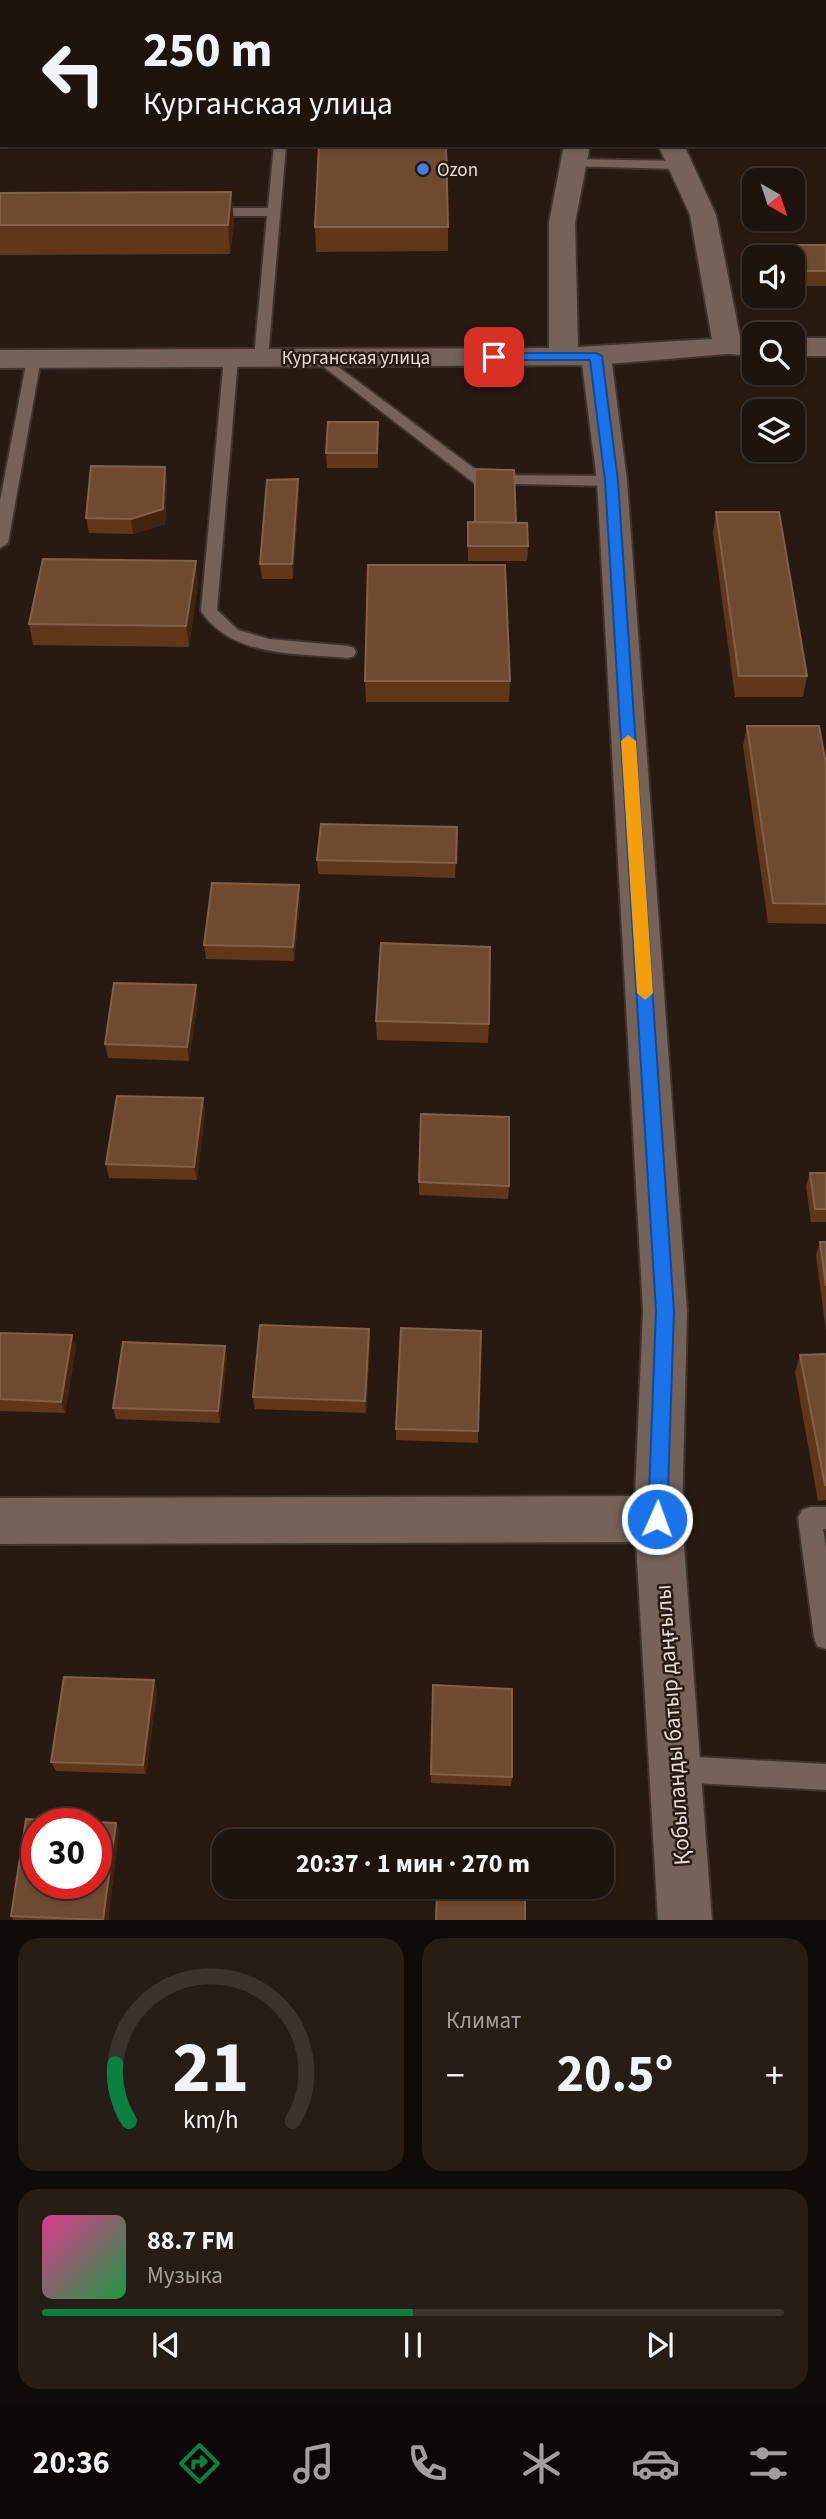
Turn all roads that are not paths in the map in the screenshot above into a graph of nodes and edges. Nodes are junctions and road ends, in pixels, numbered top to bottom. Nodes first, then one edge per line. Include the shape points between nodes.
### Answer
1 (280, 147) edge
2 (575, 154) edge
3 (674, 155) edge
4 (192, 212) edge
5 (274, 212) junction
6 (741, 347) edge
7 (805, 347) edge
8 (826, 347) edge
9 (580, 356) junction
10 (231, 358) junction
11 (261, 358) junction
12 (321, 358) junction
13 (0, 359) edge
14 (34, 359) junction
15 (612, 481) junction
16 (0, 543) edge
17 (348, 652) dead end
18 (826, 1518) edge
19 (657, 1519) junction
20 (0, 1521) edge
21 (826, 1637) edge
22 (675, 1769) junction
23 (826, 1777) edge
24 (685, 1920) edge

1 - 5 lane
2 - 3 lane
2 - 9 street, Қобыланды батыр даңғылы via 562,223
3 - 6 street via 703,215
4 - 5 lane
5 - 11 lane
6 - 9 street, Курганская улица
7 - 8 street
9 - 12 street, Курганская улица
9 - 15 street, Қобыланды батыр даңғылы
10 - 11 street, Курганская улица
10 - 14 street, Курганская улица
10 - 17 lane via 209,611 232,634 269,645
11 - 12 street, Курганская улица
12 - 15 lane via 479,480
13 - 14 street, Курганская улица
14 - 16 lane
15 - 19 street, Қобыланды батыр даңғылы via 665,1311
18 - 21 lane via 810,1518
19 - 20 street
19 - 22 street, Қобыланды батыр даңғылы
22 - 23 lane
22 - 24 street, Қобыланды батыр даңғылы

